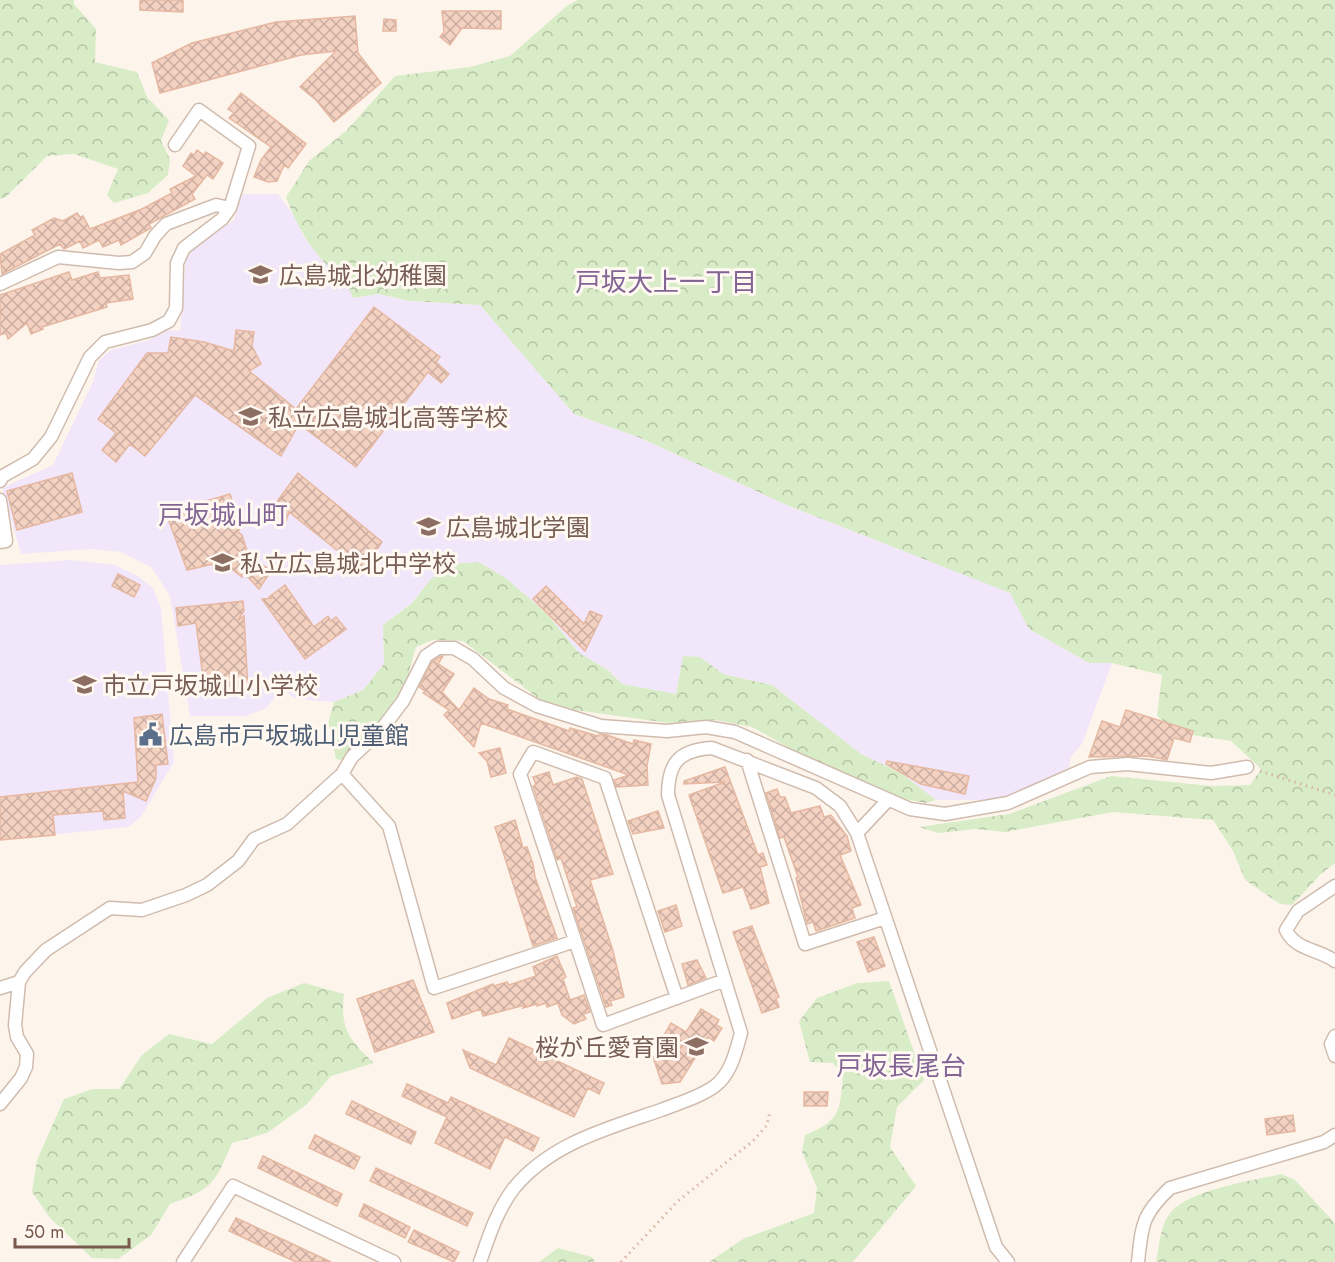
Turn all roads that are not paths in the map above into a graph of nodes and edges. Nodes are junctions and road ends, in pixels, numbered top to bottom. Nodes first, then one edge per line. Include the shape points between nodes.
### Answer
1 (175, 145) dead end
2 (230, 208) junction
3 (0, 284) edge
4 (0, 481) edge
5 (0, 500) edge
6 (0, 542) edge
7 (747, 760) junction
8 (1247, 767) road end
9 (342, 774) junction
10 (888, 800) junction
11 (857, 833) junction
12 (1335, 886) edge
13 (885, 918) junction
14 (575, 941) junction
15 (1335, 961) edge
16 (725, 980) junction
17 (19, 982) junction
18 (0, 987) edge
19 (677, 998) junction
20 (1335, 1036) edge
21 (1335, 1056) edge
22 (0, 1104) edge
23 (1335, 1135) edge
24 (183, 1262) edge
25 (393, 1262) edge
26 (480, 1262) edge
27 (1008, 1262) edge
28 (1138, 1262) edge

1 - 2 street via 199,110 249,146
2 - 3 street via 216,205 166,225 145,253 132,262 58,257
2 - 4 street via 222,219 184,248 177,263 176,308 169,321 152,330 105,342 90,357 51,438 33,459
5 - 6 street via 6,541
7 - 11 street via 816,788 840,806
7 - 13 street via 805,944
7 - 16 street via 712,748 695,748 679,757 668,777 668,795
8 - 10 street via 1210,773 1128,764 1090,767 1008,803 945,814 910,809
9 - 10 street via 352,757 381,730 403,701 426,656 438,648 454,648 473,659 504,688 537,706 601,726 667,731 706,727 735,732
9 - 14 street via 389,826 434,988
9 - 17 street via 287,824 254,839 238,861 207,885 142,910 110,908 46,950
10 - 11 street
11 - 13 street
12 - 15 street via 1298,911 1286,930 1296,944
13 - 27 street via 996,1247
14 - 19 street via 603,1024
14 - 19 street via 520,774 533,752 606,778
16 - 19 street
16 - 26 street via 741,1034 733,1062 717,1085 692,1099 588,1136 536,1167 514,1188 498,1213
17 - 18 street
17 - 22 street via 15,1025 27,1054 26,1067
20 - 21 street
23 - 28 street via 1324,1142 1170,1188 1142,1222
24 - 25 street via 233,1186

